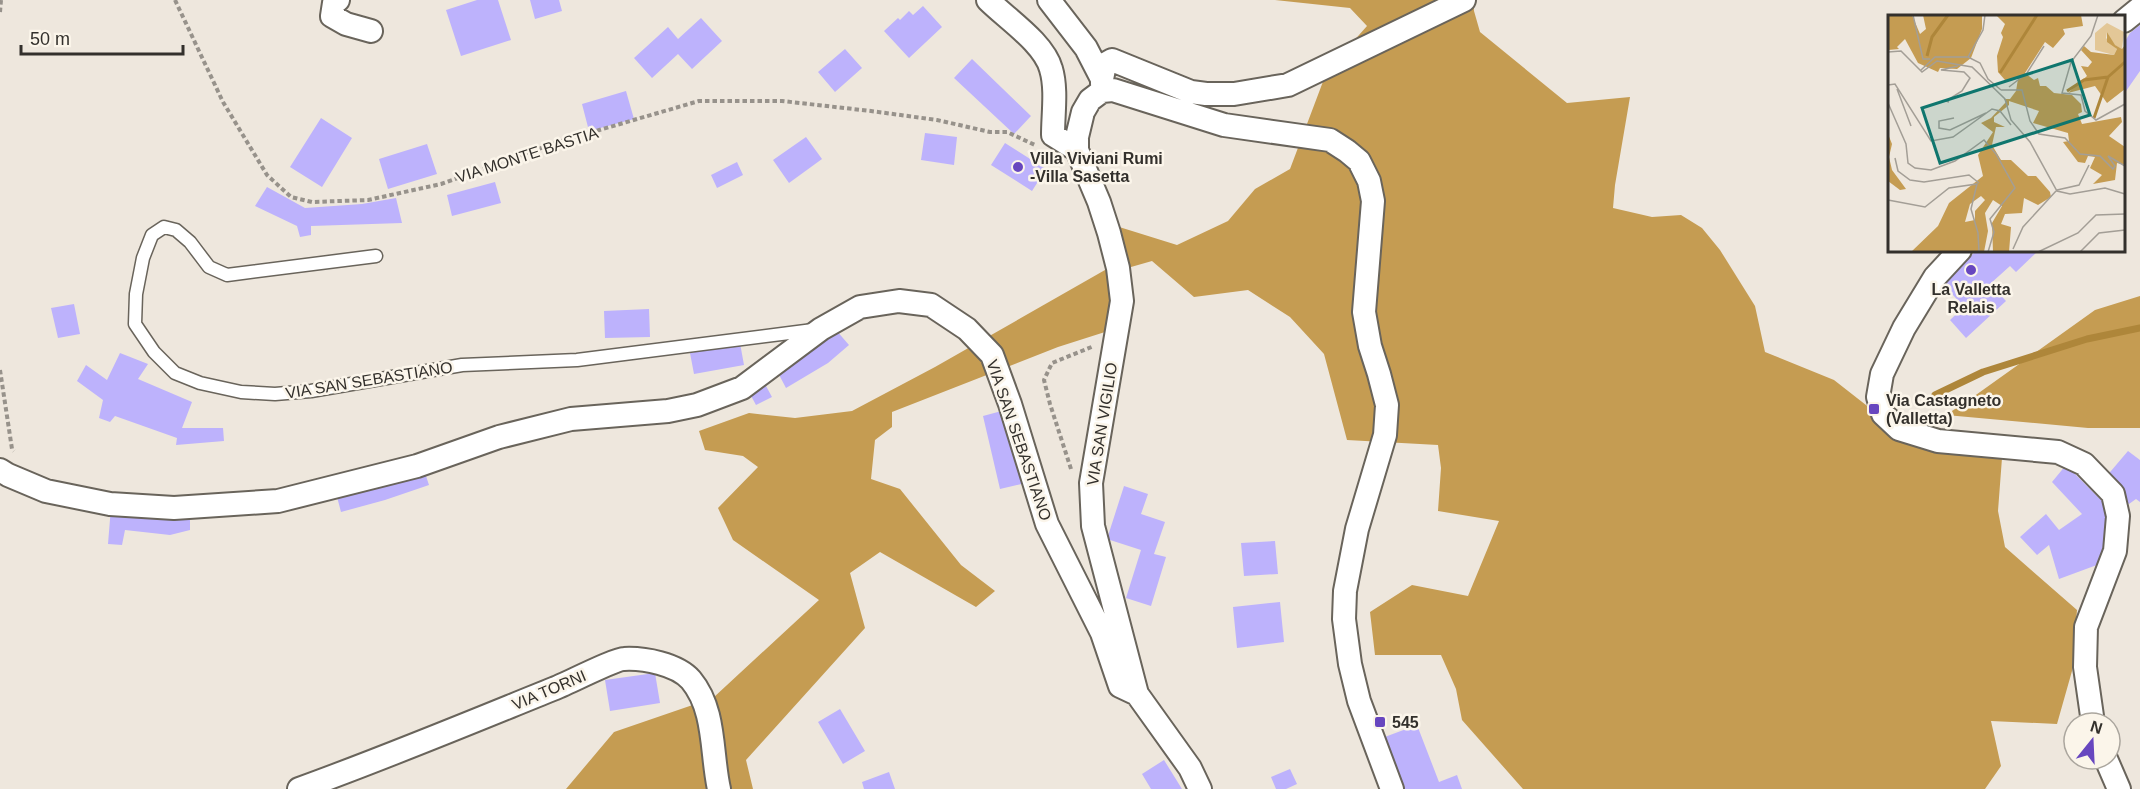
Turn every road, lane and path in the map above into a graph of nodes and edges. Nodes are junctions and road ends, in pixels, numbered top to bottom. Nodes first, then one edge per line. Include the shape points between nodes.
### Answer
1 (1, 0) edge
2 (175, 0) edge
3 (338, 0) edge
4 (988, 0) edge
5 (1049, 0) edge
6 (1464, 0) edge
7 (2140, 8) edge
8 (0, 12) edge
9 (2125, 20) edge
10 (371, 31) dead end
11 (1102, 85) junction
12 (990, 132) dead end
13 (1077, 150) junction
14 (1958, 252) edge
15 (376, 256) dead end
16 (821, 329) junction
17 (1116, 339) junction
18 (0, 369) edge
19 (19, 457) dead end
20 (0, 470) edge
21 (1071, 471) dead end
22 (1137, 694) junction
23 (2091, 711) edge
24 (2111, 771) edge
25 (299, 789) edge
26 (718, 789) edge
27 (1200, 789) edge
28 (1392, 789) edge
29 (2119, 789) edge

1 - 8 path
2 - 12 path, VIA MONTE BASTIA via 223,102 267,175 291,197 312,202 368,200 441,184 558,142 699,101 782,101 849,108
3 - 10 street via 332,16
4 - 13 street via 1045,54 1054,81 1053,135
5 - 11 street via 1086,48
6 - 11 street via 1288,85 1234,94 1191,92 1112,60 1105,64
7 - 9 street
11 - 13 street via 1083,112
11 - 28 street via 1224,125 1330,140 1359,162 1369,181 1373,201 1364,312 1387,405 1385,435 1357,529 1345,591 1344,619 1359,701
13 - 17 street, VIA SAN VIGILIO via 1099,202 1118,268 1122,301
14 - 23 street via 1930,285 1904,328 1882,374 1878,397 1883,414 1899,429 1938,441 2058,452 2084,464 2113,494 2118,516 2115,551 2086,627 2085,667
15 - 16 lane, VIA SAN SEBASTIANO via 227,275 209,267 176,230 164,227 152,235 143,258 135,324 175,373 241,392 275,394 311,392 462,365 577,360
16 - 20 street, VIA SAN SEBASTIANO via 742,388 697,405 571,419 499,437 417,466 278,501 174,508 110,504 46,491
16 - 22 street, VIA SAN SEBASTIANO via 860,307 899,300 931,305 967,329 992,355 1047,524 1102,633 1120,686
17 - 21 path via 1052,363 1044,380
17 - 22 street, VIA SAN VIGILIO via 1091,483 1092,526
18 - 19 path via 12,449
22 - 27 street, VIA SAN VIGILIO via 1190,768
24 - 29 street
25 - 26 street, VIA TORNI via 396,754 622,658 666,664 691,679 704,704 711,731

